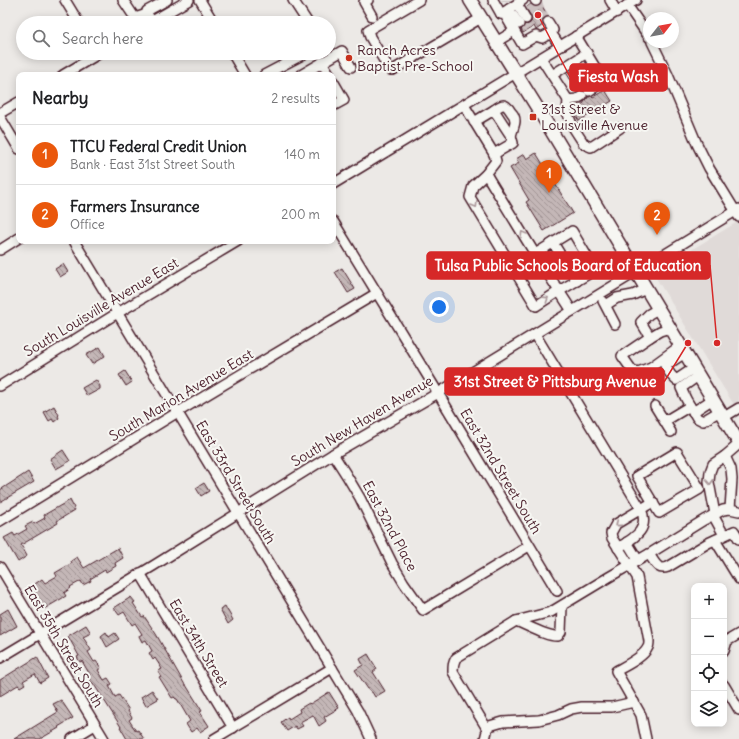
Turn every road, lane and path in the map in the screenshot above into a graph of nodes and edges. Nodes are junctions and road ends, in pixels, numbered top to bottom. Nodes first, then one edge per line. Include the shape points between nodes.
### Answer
1 (124, 0) edge
2 (167, 0) edge
3 (189, 0) edge
4 (200, 0) edge
5 (293, 0) edge
6 (368, 0) edge
7 (418, 0) edge
8 (470, 0) edge
9 (493, 0) edge
10 (610, 0) edge
11 (636, 0) edge
12 (70, 2) edge
13 (178, 2) edge
14 (519, 4) edge
15 (627, 5) junction
16 (617, 12) junction
17 (76, 16) edge
18 (133, 16) edge
19 (148, 16) edge
20 (154, 16) edge
21 (210, 16) edge
22 (303, 16) edge
23 (372, 16) dead end
24 (481, 18) junction
25 (521, 24) junction
26 (546, 24) tunnel mouth
27 (643, 28) edge
28 (550, 33) junction
29 (576, 36) junction
30 (496, 42) junction
31 (560, 46) junction
32 (655, 48) edge
33 (587, 53) junction
34 (336, 54) edge
35 (541, 58) junction
36 (87, 60) edge
37 (236, 60) edge
38 (293, 60) edge
39 (326, 60) edge
40 (322, 62) junction
41 (351, 66) dead end
42 (68, 72) edge
43 (243, 72) edge
44 (270, 72) edge
45 (306, 72) edge
46 (328, 72) edge
47 (516, 73) junction
48 (552, 75) junction
49 (336, 86) edge
50 (568, 100) junction
51 (16, 104) edge
52 (336, 104) edge
53 (464, 105) junction
54 (497, 107) junction
55 (0, 113) edge
56 (0, 117) edge
57 (474, 122) junction
58 (620, 128) dead end
59 (511, 136) junction
60 (16, 144) edge
61 (494, 154) junction
62 (486, 174) junction
63 (336, 182) edge
64 (738, 213) edge
65 (336, 226) edge
66 (16, 240) edge
67 (553, 243) junction
68 (76, 244) edge
69 (233, 244) edge
70 (0, 250) edge
71 (535, 254) junction
72 (636, 272) junction
73 (577, 281) junction
74 (646, 289) junction
75 (559, 291) junction
76 (377, 293) junction
77 (598, 294) junction
78 (606, 305) junction
79 (658, 309) junction
80 (572, 311) junction
81 (118, 313) junction
82 (615, 324) dead end
83 (670, 328) junction
84 (534, 334) junction
85 (650, 337) junction
86 (683, 349) junction
87 (696, 372) junction
88 (0, 386) edge
89 (438, 392) junction
90 (713, 399) junction
91 (655, 406) dead end
92 (739, 408) edge
93 (692, 409) junction
94 (178, 412) junction
95 (722, 414) junction
96 (665, 422) junction
97 (671, 432) dead end
98 (739, 444) edge
99 (333, 454) junction
100 (725, 456) junction
101 (653, 502) junction
102 (641, 509) junction
103 (735, 510) edge
104 (239, 513) junction
105 (714, 515) junction
106 (0, 522) edge
107 (724, 535) junction
108 (739, 539) edge
109 (715, 540) junction
110 (627, 542) junction
111 (530, 546) junction
112 (618, 548) junction
113 (649, 554) junction
114 (638, 560) junction
115 (630, 566) junction
116 (0, 567) edge
117 (140, 574) junction
118 (739, 579) edge
119 (557, 592) dead end
120 (562, 606) junction
121 (516, 621) junction
122 (40, 634) junction
123 (739, 634) edge
124 (727, 641) edge
125 (0, 658) edge
126 (332, 668) junction
127 (727, 690) edge
128 (634, 702) junction
129 (739, 710) edge
130 (95, 725) junction
131 (486, 726) junction
132 (233, 728) junction
133 (72, 739) edge
134 (104, 739) edge
135 (214, 739) edge
136 (371, 739) edge
137 (485, 739) edge
138 (646, 739) edge

1 - 18 street
2 - 19 street via 147,11
3 - 13 street
4 - 21 street
5 - 22 street
6 - 23 street via 364,2
7 - 24 street via 368,30 390,70
8 - 24 main road
9 - 14 street
10 - 16 street
11 - 15 street
12 - 17 street
13 - 20 street
14 - 25 street
14 - 25 street via 505,15
15 - 16 street
15 - 27 street
16 - 29 street
24 - 30 main road
25 - 28 street via 522,44 530,34 542,38
25 - 30 street
26 - 28 street via 553,30
28 - 31 street
29 - 31 street
29 - 33 street
30 - 47 main road
31 - 35 street
32 - 64 street via 696,144
33 - 48 street
33 - 50 street via 600,80 585,94 577,99
34 - 41 street via 342,51
35 - 47 street
35 - 48 street
36 - 42 street
37 - 43 street
38 - 44 street
39 - 40 street
40 - 45 street
40 - 46 street
47 - 53 street
47 - 72 main road
48 - 50 street
49 - 52 street via 344,100
50 - 58 street via 567,112 584,144 591,147
51 - 55 street
53 - 57 street
53 - 63 street
54 - 57 street
54 - 59 street
54 - 59 street via 508,107 514,116
56 - 60 street
57 - 61 street
59 - 61 street via 513,143
61 - 62 street via 496,161
71 -> 62 street
62 -> 75 street via 473,186 470,197 536,306
64 - 72 street, South New Haven Avenue
65 - 76 street, East 32nd Street South
66 - 70 street
67 - 71 street
67 - 73 street
67 - 73 street via 572,231 595,270
68 - 81 street, East 33rd Street South
69 - 81 street, South Louisville Avenue East
71 - 75 street
72 - 74 main road
72 - 77 street, South New Haven Avenue
73 - 75 street
74 - 78 street via 617,298
74 - 79 main road
75 - 80 street
76 - 89 street, East 32nd Street South
76 - 94 street, South Marion Avenue East
77 - 78 street
77 - 80 street, South New Haven Avenue
78 - 82 street
79 - 83 main road
79 - 85 street via 641,322
80 - 84 street, South New Haven Avenue
81 - 88 street, South Louisville Avenue East
81 - 94 street, East 33rd Street South
83 - 85 street
83 - 86 main road
84 - 89 street, South New Haven Avenue
84 - 102 street
85 - 86 street via 622,356 632,370 638,372 651,367
86 - 87 main road
86 - 87 street via 665,366 676,380
87 - 90 main road
87 - 93 street via 681,388
89 - 99 street, South New Haven Avenue
89 - 111 street, East 32nd Street South
90 - 93 street
90 - 95 main road
91 - 96 street
92 - 95 street
93 - 95 street via 697,418 703,421
93 - 96 street
94 - 104 street, East 33rd Street South
94 - 106 street, South Marion Avenue East
95 - 98 main road
96 - 97 street
98 - 100 street
99 - 104 street, South New Haven Avenue
99 - 111 street, East 32nd Place via 360,498 392,563 423,610
100 - 103 street via 731,469
100 -> 105 street via 713,464 710,472
101 - 101 street via 637,476 677,452 700,489 659,513
101 - 102 street
102 - 110 street via 643,526 639,534
102 -> 112 street via 613,528 612,538
103 - 105 street via 723,510
104 - 117 street, South New Haven Avenue
104 - 126 street, East 33rd Street South
105 - 107 street
105 - 113 street
107 - 108 street via 734,531
107 - 109 street
109 - 113 street via 663,569
109 - 118 street
110 - 112 street
110 - 114 street
111 - 119 street, East 32nd Street South
112 - 115 street
113 - 114 street
114 - 115 street
115 - 120 street
115 - 128 street via 637,577 649,646 646,652 616,672
116 - 122 street, East 35th Street South
117 - 122 street, South New Haven Avenue
117 - 132 street, East 34th Street
120 - 121 street via 551,612
120 - 121 street via 561,632 558,636 548,635
121 - 131 street via 456,658 454,663 455,677
122 - 125 street, South New Haven Avenue
122 - 130 street, East 35th Street South
123 - 124 street
126 - 132 street
126 - 136 street, East 33rd Street South via 358,711
127 - 129 street
128 - 131 street via 612,707 582,706 539,720 503,722
128 - 138 street via 641,715
130 - 133 street
130 - 134 street, East 35th Street South
131 - 137 street
132 - 135 street

